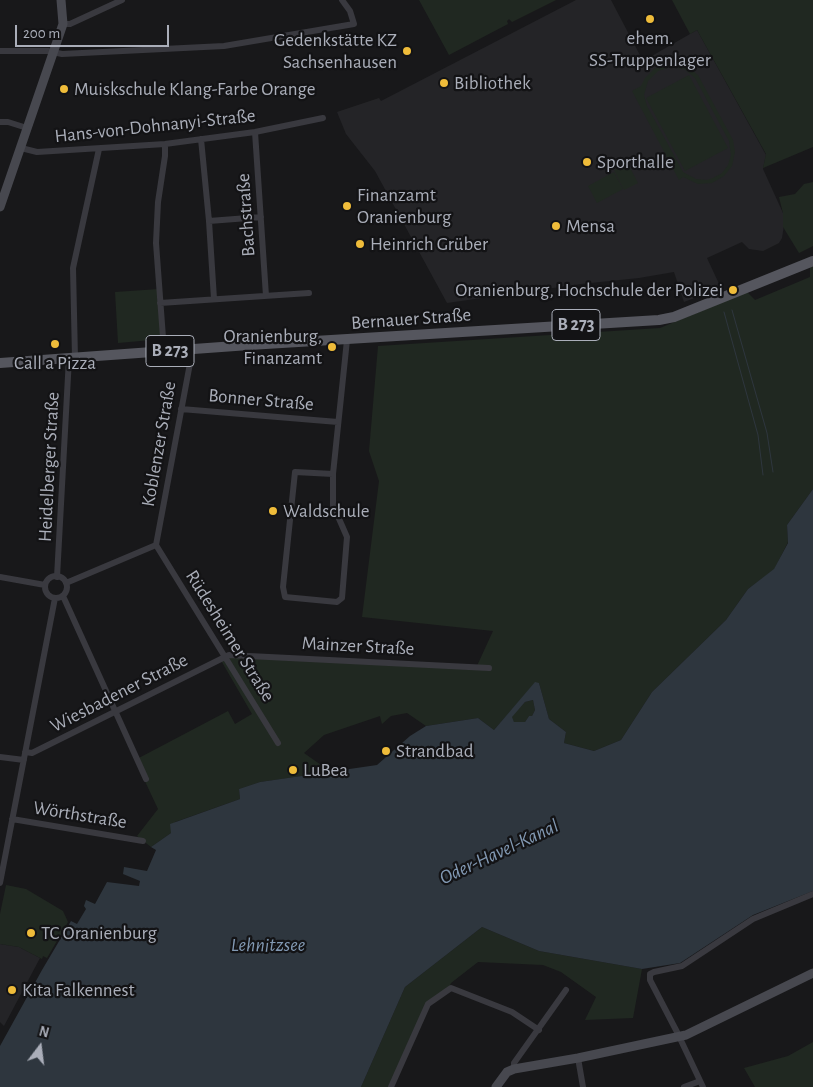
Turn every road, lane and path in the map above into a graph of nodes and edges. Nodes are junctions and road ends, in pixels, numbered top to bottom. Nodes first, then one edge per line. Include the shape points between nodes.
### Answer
1 (61, 0) edge
2 (122, 0) edge
3 (342, 0) edge
4 (63, 24) junction
5 (0, 51) edge
6 (54, 52) junction
7 (322, 118) dead end
8 (0, 122) edge
9 (27, 128) junction
10 (255, 132) junction
11 (201, 139) junction
12 (165, 144) junction
13 (21, 148) junction
14 (99, 149) junction
15 (0, 207) edge
16 (262, 217) junction
17 (209, 221) junction
18 (813, 260) edge
19 (310, 293) dead end
20 (266, 296) junction
21 (214, 299) junction
22 (160, 303) junction
23 (346, 340) junction
24 (190, 349) junction
25 (164, 351) junction
26 (72, 358) junction
27 (0, 364) edge
28 (181, 409) junction
29 (338, 422) junction
30 (333, 474) junction
31 (156, 545) junction
32 (0, 577) edge
33 (57, 577) junction
34 (66, 583) junction
35 (45, 585) junction
36 (63, 596) junction
37 (55, 598) junction
38 (225, 656) junction
39 (489, 668) dead end
40 (115, 711) junction
41 (278, 743) dead end
42 (25, 752) junction
43 (0, 757) edge
44 (24, 760) junction
45 (146, 779) dead end
46 (12, 819) junction
47 (143, 841) dead end
48 (3, 856) edge
49 (0, 883) edge
50 (813, 894) edge
51 (813, 973) edge
52 (566, 990) dead end
53 (539, 1030) junction
54 (680, 1037) junction
55 (578, 1058) junction
56 (514, 1069) junction
57 (701, 1084) edge
58 (391, 1087) edge
59 (496, 1087) edge
60 (583, 1087) edge
61 (684, 1087) edge

1 - 4 street
2 - 4 street via 70,24
3 - 6 street via 354,24 224,46
4 - 6 street
5 - 6 street
6 - 9 street
7 - 10 street, Hans-von-Dohnanyi-Straße
8 - 9 street
9 - 13 street
10 - 11 street, Hans-von-Dohnanyi-Straße
10 - 16 street, Bachstraße
11 - 12 street, Hans-von-Dohnanyi-Straße
11 - 17 street
12 - 14 street, Hans-von-Dohnanyi-Straße
12 - 22 street via 156,242
13 - 14 street, Hans-von-Dohnanyi-Straße via 37,152
13 - 15 street
14 - 26 street, Heidelberger Straße via 73,268
16 - 17 street
16 - 20 street, Bachstraße
17 - 21 street
18 - 23 main road, Bernauer Straße / B 273 via 674,317 659,320
19 - 20 street
20 - 21 street
21 - 22 street
22 - 25 street
23 - 24 main road, Bernauer Straße / B 273
23 - 29 street
24 - 25 main road, Bernauer Straße / B 273
24 - 28 street, Koblenzer Straße
25 - 26 main road, Bernauer Straße / B 273
26 - 27 main road, Bernauer Straße / B 273
26 - 33 street, Heidelberger Straße
28 - 29 street, Bonner Straße
28 - 31 street, Koblenzer Straße
29 - 30 street
30 - 30 street via 295,472 283,587 286,597 337,602 342,598 347,537 332,505
31 - 34 street
31 - 38 street, Rüdesheimer Straße
32 - 35 street
33 - 34 street
33 - 35 street via 49,579
34 - 36 street via 67,590
35 - 37 street via 48,596
36 - 37 street
36 - 40 street
37 - 42 street
38 - 39 street, Mainzer Straße
38 - 40 street, Wiesbadener Straße
38 - 41 street, Rüdesheimer Straße
40 - 42 street, Wiesbadener Straße via 32,753
40 - 45 street
42 - 44 street
43 - 44 street
44 - 46 street
46 - 47 street, Wörthstraße
46 - 48 street
48 - 49 street
50 - 54 street via 753,919 682,966 650,974 650,980
51 - 54 street
52 - 53 street
53 - 56 street via 513,1065
53 - 58 street via 512,1012 451,988 428,1004
54 - 55 street
54 - 57 street
55 - 56 street
55 - 60 street
56 - 59 street via 506,1073
57 - 61 street

